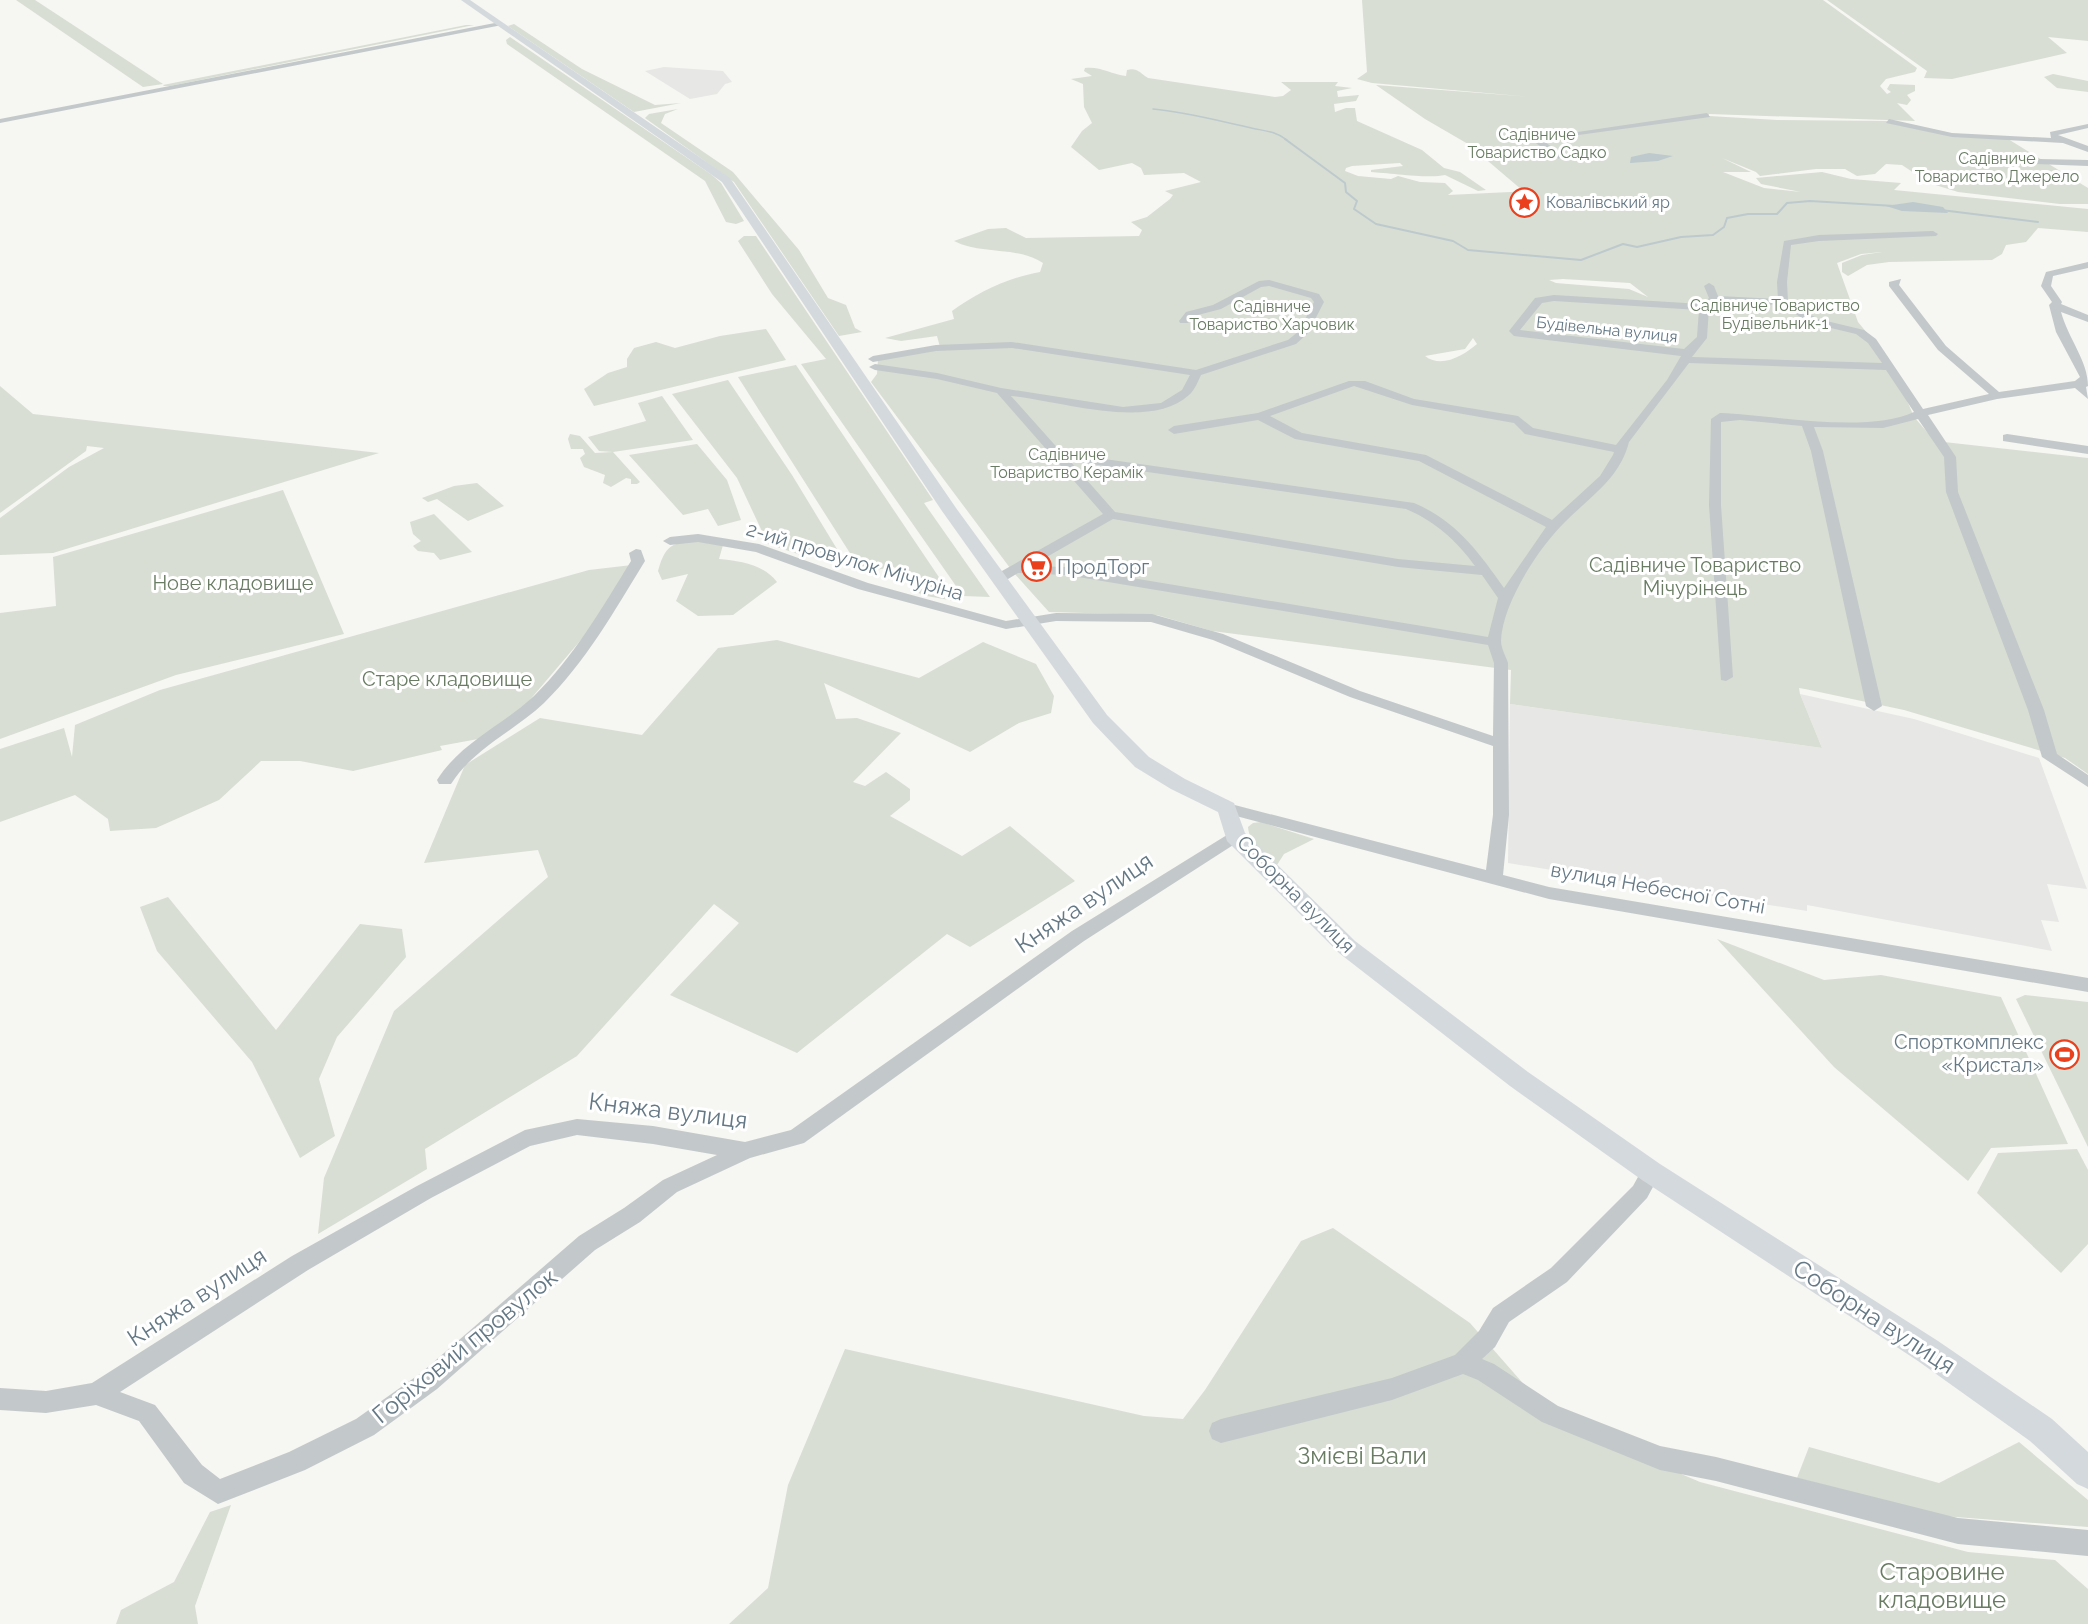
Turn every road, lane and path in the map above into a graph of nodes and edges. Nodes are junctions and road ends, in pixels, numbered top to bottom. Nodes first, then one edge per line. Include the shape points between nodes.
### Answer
1 (465, 0) edge
2 (500, 24) junction
3 (1707, 115) dead end
4 (1889, 120) dead end
5 (0, 121) edge
6 (2088, 126) edge
7 (2063, 141) junction
8 (2088, 149) edge
9 (1559, 156) dead end
10 (2039, 162) dead end
11 (2088, 163) edge
12 (1933, 234) dead end
13 (2088, 265) edge
14 (1897, 281) dead end
15 (1709, 286) dead end
16 (1714, 299) junction
17 (1783, 302) junction
18 (2054, 305) junction
19 (1704, 308) junction
20 (2088, 318) edge
21 (1184, 321) dead end
22 (1687, 356) junction
23 (1888, 367) junction
24 (1197, 373) junction
25 (2083, 384) edge
26 (1000, 391) junction
27 (1997, 396) junction
28 (2088, 396) edge
29 (1921, 413) junction
30 (1260, 416) junction
31 (1807, 422) junction
32 (1174, 430) dead end
33 (2007, 438) dead end
34 (1622, 450) junction
35 (2088, 450) edge
36 (1059, 456) junction
37 (1111, 515) junction
38 (1553, 526) junction
39 (670, 541) dead end
40 (636, 553) dead end
41 (1016, 569) junction
42 (1485, 571) junction
43 (998, 579) junction
44 (1505, 598) junction
45 (1028, 622) junction
46 (1494, 642) junction
47 (1726, 677) dead end
48 (1874, 706) dead end
49 (1499, 743) junction
50 (445, 780) dead end
51 (2088, 782) edge
52 (1227, 808) junction
53 (1235, 836) junction
54 (1494, 879) junction
55 (2088, 985) edge
56 (745, 1151) junction
57 (1652, 1172) junction
58 (1463, 1364) junction
59 (96, 1394) junction
60 (0, 1399) edge
61 (1221, 1431) dead end
62 (2088, 1473) edge
63 (2088, 1543) edge

1 - 2 main road
2 - 5 street
2 - 43 main road via 726,180
3 - 9 street via 1534,139
4 - 7 street via 1972,137
6 - 7 street via 2053,134
7 - 8 street
10 - 11 street
12 - 17 street via 1820,233 1787,243
13 - 18 street via 2049,274 2046,286 2055,296
14 - 27 street via 1893,284 1942,348
15 - 16 street
16 - 17 street
16 - 19 street
17 - 23 street via 1814,321 1860,332 1872,341
18 - 20 street
18 - 25 street via 2061,332 2086,378
19 - 22 street via 1702,338
19 - 22 street, Будівельна вулиця via 1554,298 1539,300 1514,331 1534,337
21 - 24 street via 1190,314 1217,307 1259,284 1269,283 1315,296 1319,302 1303,333 1292,342
22 - 23 street
22 - 34 street via 1623,441
23 - 29 street
24 - 26 street via 1186,392 1164,406 1142,410
24 - 26 street via 1012,345 936,348 874,363
25 - 27 street
25 - 28 street
26 - 36 street
27 - 29 street
29 - 31 street via 1913,420 1873,424
29 - 51 street via 1950,457 1952,492 2036,710 2050,757
30 - 32 street
30 - 34 street via 1361,383 1412,402 1518,420 1529,431
30 - 38 street via 1299,436 1422,458
31 - 47 street via 1732,416 1720,416 1715,421 1715,505
31 - 48 street via 1817,451
33 - 35 street
34 - 38 street via 1596,490
36 - 37 street
36 - 42 street via 1409,506 1434,515 1461,538
37 - 41 street
37 - 42 street via 1398,563
38 - 44 street
39 - 45 street, 2-ий провулок Мічуріна via 698,538 759,548 863,586 959,614 1006,625
40 - 50 street via 638,561 614,600 556,680 522,715 463,757
41 - 43 street
41 - 46 street via 1066,571
42 - 44 street
43 - 45 main road
44 - 46 street
45 - 49 street via 1056,617 1152,618 1218,637 1355,694
45 - 52 main road via 1100,719 1142,762
46 - 49 street via 1501,663
49 - 54 street via 1500,815
52 - 53 main road, Соборна вулиця
52 - 54 street, вулиця Небесної Сотні
53 - 56 street, Княжа вулиця via 1078,936 797,1137
53 - 57 main road, Соборна вулиця via 1340,942 1519,1078
54 - 55 street, вулиця Небесної Сотні via 1549,893
56 - 59 street, Княжа вулиця via 577,1126 525,1139 300,1263
56 - 59 street, Горіховий провулок via 670,1186 587,1243 429,1381 365,1427 296,1461 218,1492 193,1474 147,1413
57 - 58 street via 1640,1192 1559,1275 1501,1315 1487,1339
57 - 62 main road, Соборна вулиця via 1928,1351 2041,1430
58 - 61 street via 1392,1389
58 - 63 street via 1486,1372 1550,1414 1660,1458 1958,1531
59 - 60 street, Княжа вулиця via 46,1402

